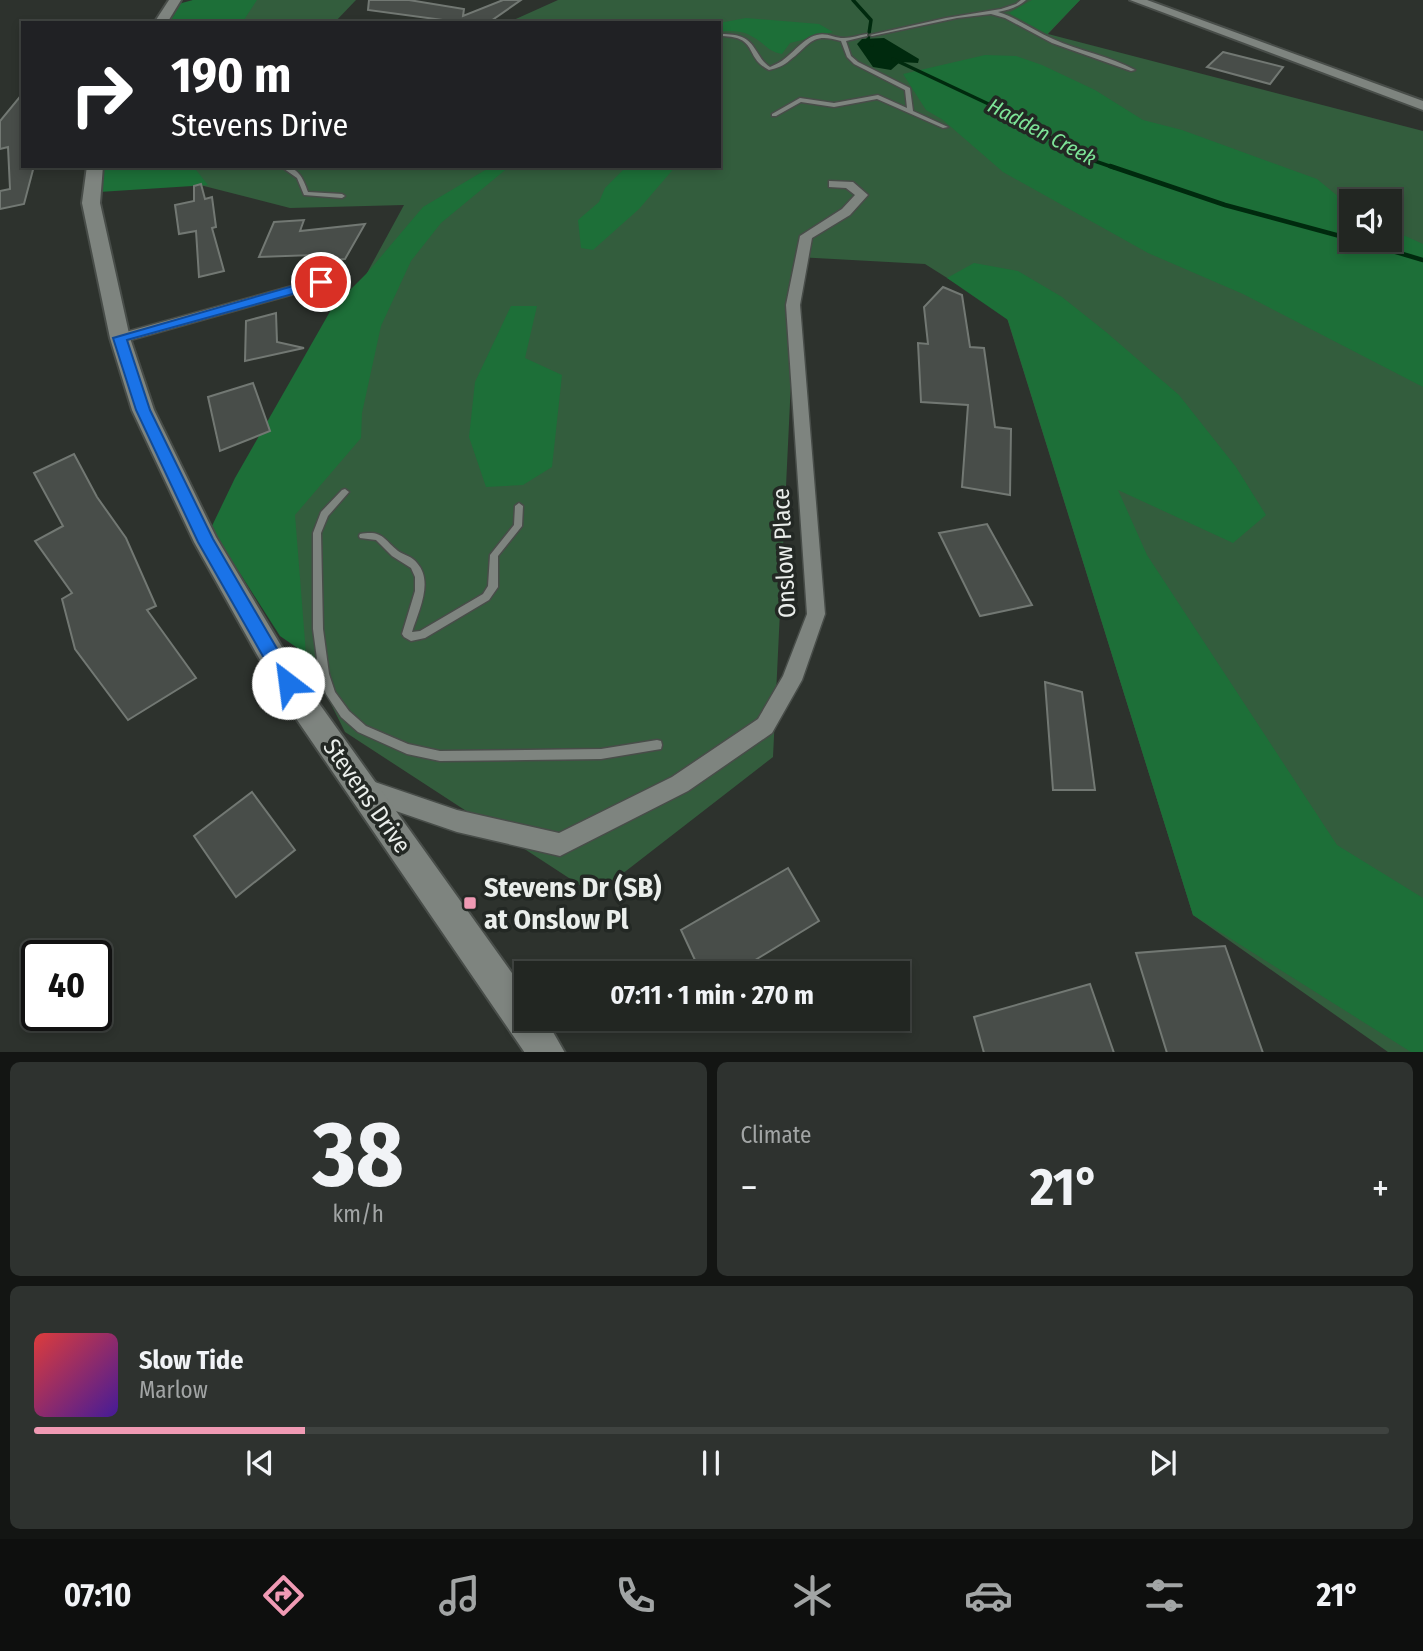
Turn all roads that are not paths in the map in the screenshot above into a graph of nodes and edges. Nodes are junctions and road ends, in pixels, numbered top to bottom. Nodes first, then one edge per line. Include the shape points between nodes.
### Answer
1 (175, 0) edge
2 (1024, 0) edge
3 (1136, 0) edge
4 (993, 13) junction
5 (161, 21) edge
6 (721, 35) edge
7 (865, 35) dead end
8 (872, 35) dead end
9 (843, 40) junction
10 (1133, 70) dead end
11 (1423, 106) edge
12 (910, 111) junction
13 (774, 115) dead end
14 (945, 127) dead end
15 (95, 168) edge
16 (286, 168) edge
17 (833, 184) dead end
18 (342, 196) dead end
19 (321, 282) dead end
20 (120, 338) junction
21 (345, 492) dead end
22 (519, 506) dead end
23 (363, 536) dead end
24 (657, 745) dead end
25 (361, 788) junction
26 (547, 1052) edge

1 - 5 street
2 - 4 lane
3 - 11 street
4 - 8 lane
4 - 10 lane via 1071,50 1108,58
6 - 9 lane via 746,39 769,69 789,60 814,36 829,34
7 - 9 lane
9 - 12 lane via 856,63 908,89
12 - 13 lane via 871,97 834,105 800,100
12 - 14 lane
15 - 20 street, Stevens Drive via 91,203
16 - 18 lane via 300,177 306,194
17 - 25 street, Onslow Place via 849,185 862,195 846,212 806,236 793,305 816,614 792,680 765,726 680,784 560,845 457,821
19 - 20 street
20 - 25 street, Stevens Drive via 143,410 206,542 288,683
21 - 24 lane via 324,514 317,533 317,616 331,694 362,729 407,749 439,756 601,754
22 - 23 lane via 518,526 494,555 492,587 486,597 422,635 407,634 420,591 414,565 378,537
25 - 26 street, Stevens Drive

